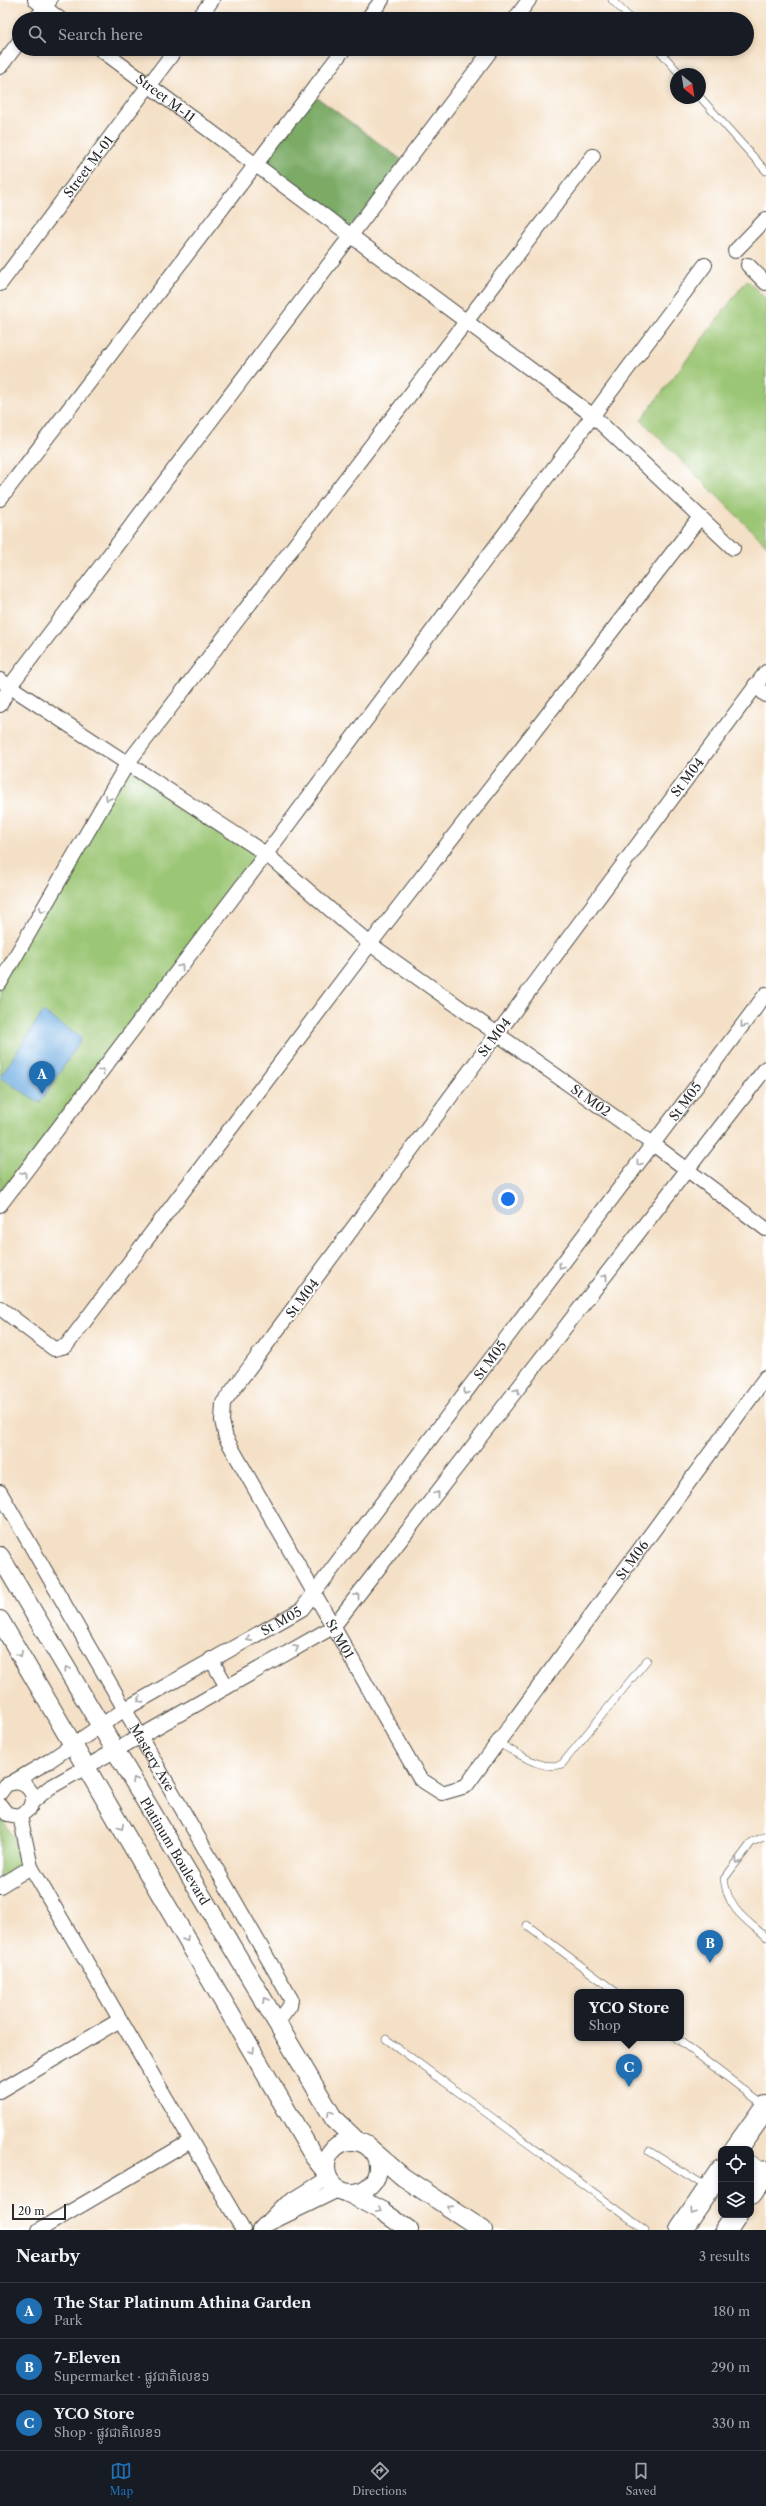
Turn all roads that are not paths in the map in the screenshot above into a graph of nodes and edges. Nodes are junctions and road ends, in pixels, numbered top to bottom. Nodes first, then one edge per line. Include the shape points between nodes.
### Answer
1 (212, 0) edge
2 (382, 0) edge
3 (529, 0) edge
4 (612, 0) edge
5 (43, 3) edge
6 (53, 12) edge
7 (203, 12) edge
8 (373, 12) edge
9 (520, 12) edge
10 (625, 12) edge
11 (12, 51) edge
12 (109, 56) edge
13 (171, 56) edge
14 (339, 56) edge
15 (487, 56) edge
16 (664, 56) edge
17 (0, 67) edge
18 (675, 68) edge
19 (148, 86) junction
20 (706, 104) edge
21 (593, 156) dead end
22 (255, 166) junction
23 (766, 171) edge
24 (766, 219) edge
25 (352, 236) junction
26 (735, 251) dead end
27 (748, 264) dead end
28 (706, 265) dead end
29 (0, 284) edge
30 (766, 284) edge
31 (466, 320) junction
32 (592, 415) junction
33 (0, 499) edge
34 (700, 517) junction
35 (733, 548) dead end
36 (766, 672) edge
37 (5, 683) edge
38 (755, 686) junction
39 (766, 695) edge
40 (0, 705) edge
41 (128, 764) junction
42 (266, 854) junction
43 (370, 944) junction
44 (0, 983) edge
45 (766, 994) edge
46 (497, 1034) junction
47 (766, 1068) edge
48 (653, 1144) junction
49 (688, 1170) junction
50 (0, 1205) edge
51 (766, 1228) edge
52 (0, 1308) edge
53 (766, 1377) edge
54 (223, 1403) joint
55 (0, 1492) edge
56 (0, 1556) edge
57 (314, 1593) junction
58 (0, 1620) edge
59 (333, 1627) junction
60 (211, 1659) junction
61 (647, 1660) dead end
62 (227, 1687) junction
63 (125, 1709) junction
64 (100, 1724) junction
65 (141, 1736) junction
66 (498, 1743) junction
67 (73, 1744) junction
68 (117, 1751) junction
69 (86, 1767) junction
70 (5, 1785) edge
71 (32, 1802) junction
72 (0, 1806) edge
73 (20, 1816) junction
74 (766, 1836) edge
75 (31, 1867) junction
76 (0, 1886) edge
77 (527, 1925) dead end
78 (766, 1937) edge
79 (612, 1989) edge
80 (120, 2020) junction
81 (278, 2022) junction
82 (386, 2039) dead end
83 (680, 2041) edge
84 (0, 2091) edge
85 (766, 2107) edge
86 (191, 2141) junction
87 (357, 2141) junction
88 (738, 2146) edge
89 (373, 2151) junction
90 (649, 2151) dead end
91 (762, 2173) edge
92 (718, 2175) edge
93 (335, 2183) junction
94 (709, 2188) junction
95 (754, 2188) edge
96 (734, 2218) edge
97 (261, 2229) edge
98 (39, 2230) edge
99 (243, 2230) edge
100 (409, 2230) edge
101 (483, 2230) edge
102 (645, 2230) edge
103 (681, 2230) edge
104 (726, 2230) edge

1 - 7 street
2 - 8 street
3 - 9 street
4 - 10 lane
5 - 6 street
11 - 17 street
12 - 19 street, Street M-11
13 - 19 street, Street M-01
14 - 22 street
15 - 25 street
16 - 18 lane
19 - 22 street, Street M-11
19 - 29 street, Street M-01
20 - 23 lane
21 - 31 street
22 - 25 street, Street M-11
22 - 33 street
24 - 26 street
25 - 31 street, Street M-11
25 - 37 street
27 - 30 street
28 - 32 street
31 - 32 street, Street M-11
31 - 41 street
32 - 34 street, Street M-11
32 - 42 street
34 - 35 street, Street M-11
34 - 43 street
36 - 38 street, St M04
37 - 40 street
37 - 41 street, St M02
38 - 39 street
38 - 46 street, St M04
41 - 42 street, St M02
41 -> 44 street
42 - 43 street, St M02
50 -> 42 street
43 - 46 street, St M02
43 - 52 street via 66,1346 54,1350
45 -> 48 street, St M05
46 - 48 street, St M02
46 - 54 street, St M04
47 - 49 street
48 - 49 street, St M02
48 -> 57 street, St M05
49 - 51 street, St M02
59 -> 49 street
53 - 66 street, St M06
54 - 57 street, St M01 via 222,1421 226,1438
55 - 63 street, Mastery Ave
64 -> 56 street, Platinum Boulevard
57 - 59 street, St M01
57 -> 60 street, St M05 via 302,1609
58 -> 67 street
62 -> 59 street
59 - 66 street, St M01 via 420,1779 442,1793 466,1786
60 - 62 street
60 -> 63 street, St M05
61 - 66 lane via 562,1764 552,1768 538,1764
62 - 65 street
63 - 64 street, St M05
63 - 65 street, Mastery Ave
64 - 67 street, St M05
64 - 68 street, Platinum Boulevard
65 - 68 street
65 - 81 street, Mastery Ave via 291,1999 290,2006
67 - 69 street
67 - 70 street, St M05
68 - 69 street
81 -> 68 street, Platinum Boulevard
69 - 71 street via 48,1788
69 -> 93 street via 314,2157
70 - 71 street via 26,1785 33,1796
71 - 73 street via 26,1813
72 - 73 street via 7,1814
73 - 75 street
74 -> 78 lane via 752,1842 724,1879 726,1896 737,1912
75 - 76 street
75 - 80 street
77 - 79 lane
80 - 84 street
80 - 86 street
87 -> 81 street, Platinum Boulevard via 334,2119
82 - 102 lane
83 - 85 lane
85 - 88 highway
86 - 98 street
86 - 99 street
87 - 89 street
87 - 93 street via 344,2142 333,2148 326,2159
89 - 93 street via 378,2163 373,2183 362,2191
101 -> 89 street via 403,2177
90 - 94 lane
91 - 95 highway
92 - 94 highway
93 - 97 street via 280,2208
93 -> 100 street
94 -> 103 highway
96 - 104 highway

